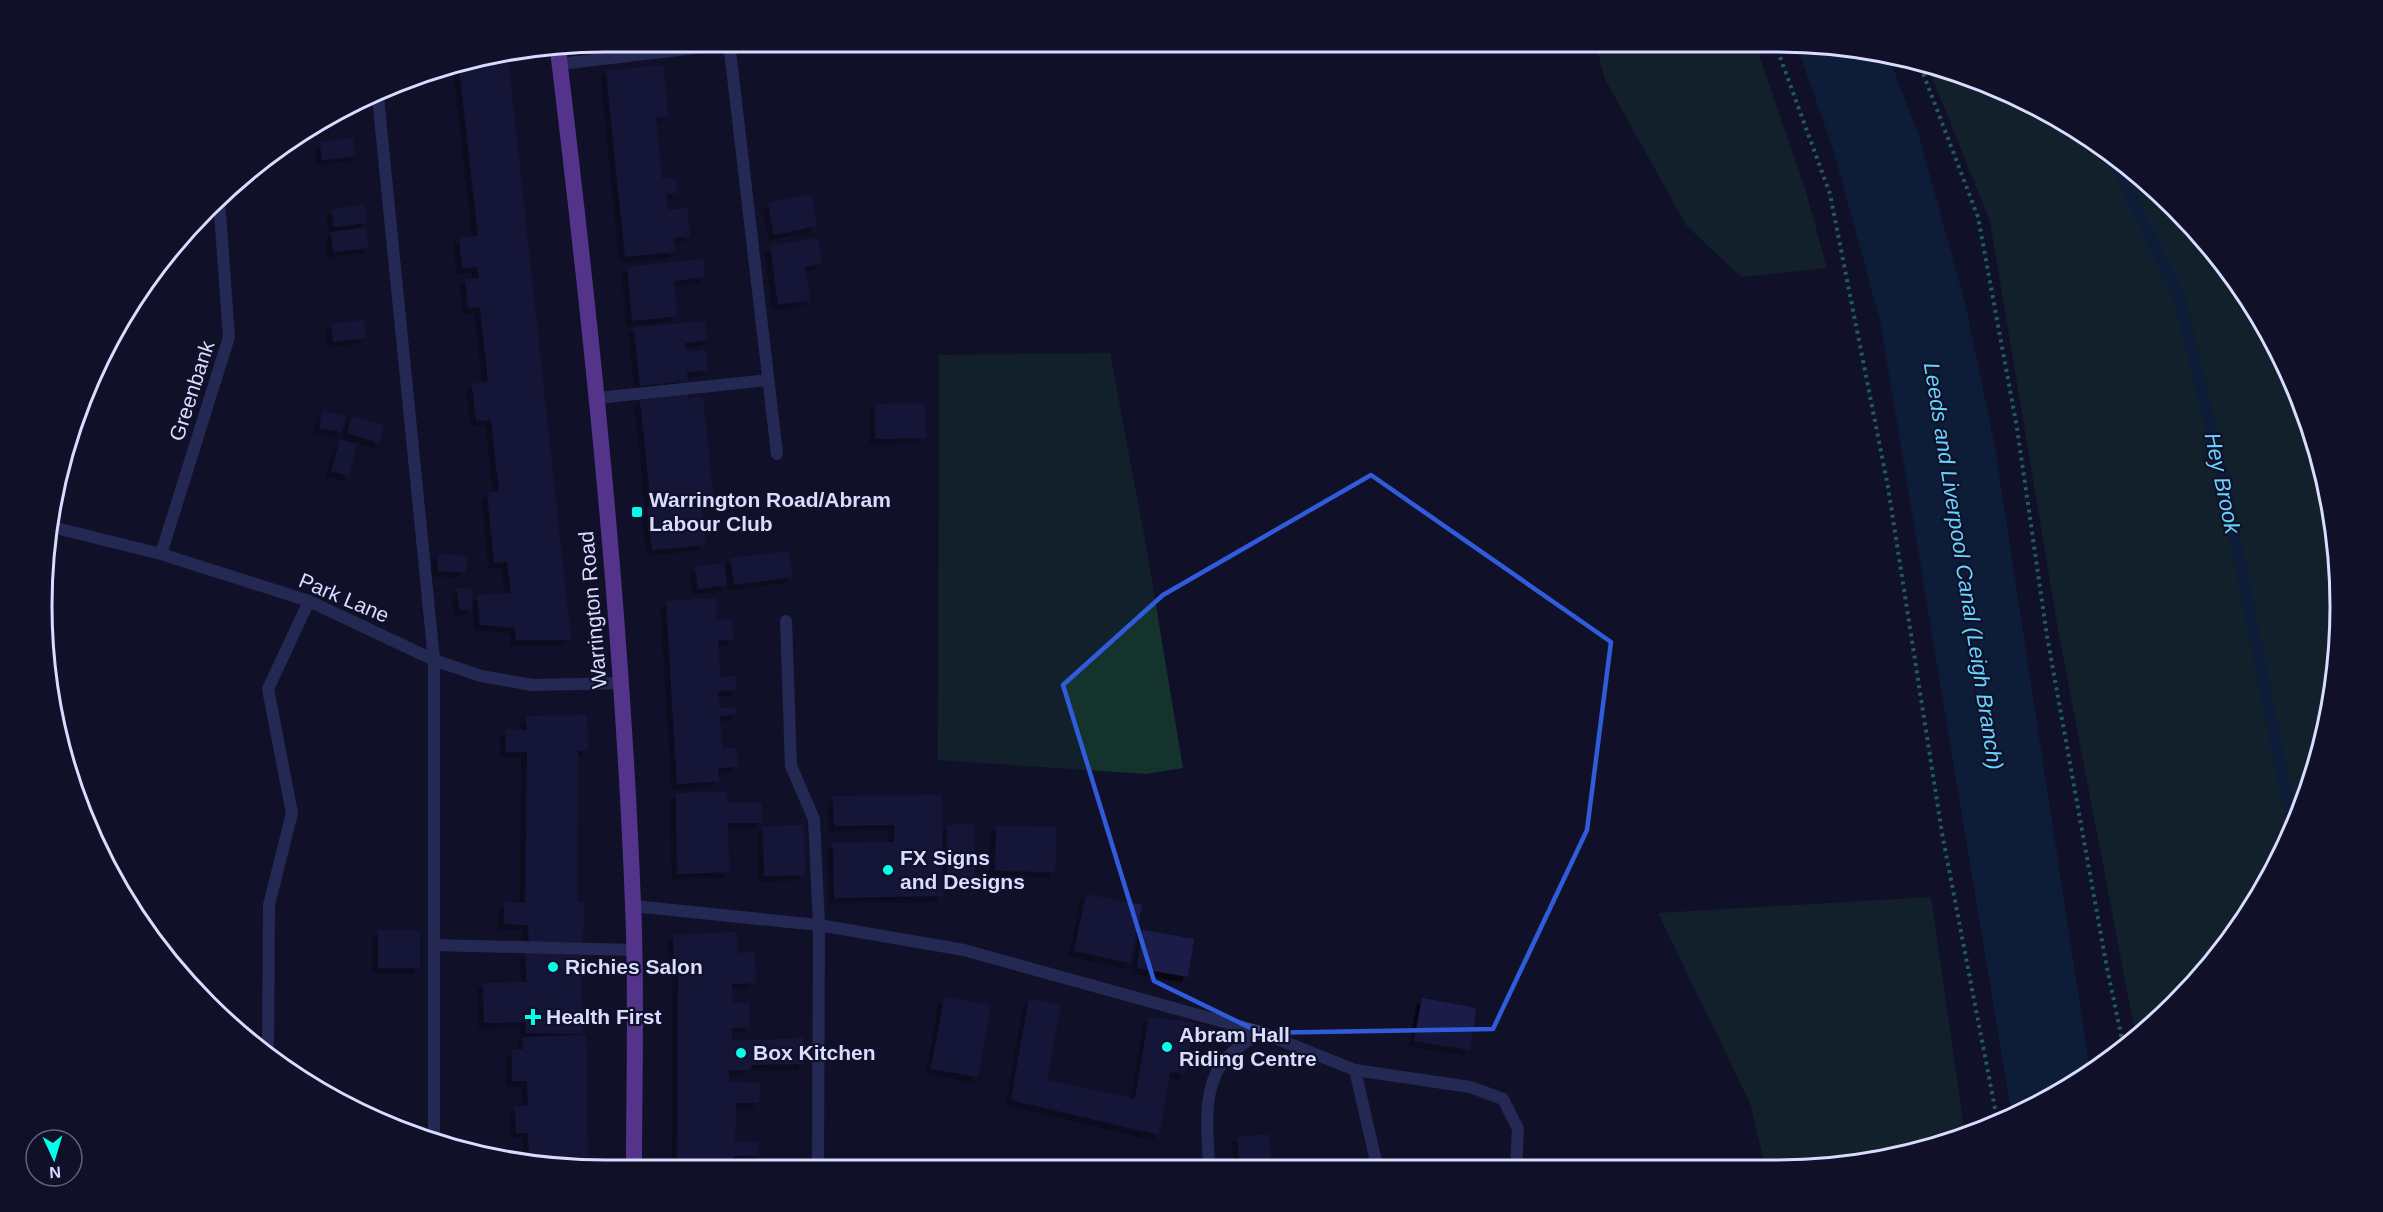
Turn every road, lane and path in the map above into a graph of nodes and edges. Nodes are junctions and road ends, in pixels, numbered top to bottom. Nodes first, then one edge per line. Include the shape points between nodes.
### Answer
1 (608, 53) edge
2 (730, 53) edge
3 (1780, 53) edge
4 (559, 57) edge
5 (1923, 72) edge
6 (379, 102) edge
7 (220, 210) edge
8 (768, 380) junction
9 (597, 398) junction
10 (777, 454) dead end
11 (58, 528) edge
12 (161, 554) junction
13 (309, 601) junction
14 (786, 621) dead end
15 (434, 660) junction
16 (622, 683) junction
17 (633, 906) junction
18 (819, 925) junction
19 (434, 945) junction
20 (634, 950) junction
21 (1260, 1032) junction
22 (2122, 1039) edge
23 (268, 1044) edge
24 (1355, 1070) junction
25 (1996, 1114) edge
26 (434, 1132) edge
27 (634, 1160) edge
28 (818, 1160) edge
29 (1209, 1160) edge
30 (1375, 1160) edge
31 (1516, 1160) edge

1 - 4 street
2 - 8 street
3 - 25 path via 1830,194 1888,487 1942,833
4 - 9 main road, Warrington Road
5 - 22 path via 1978,217 2017,428 2047,636
6 - 15 street
7 - 12 street, Greenbank via 229,338
8 - 9 street
8 - 10 street
9 - 16 main road, Warrington Road
11 - 12 street, Park Lane
12 - 13 street, Park Lane
13 - 15 street, Park Lane
13 - 23 street via 268,688 292,813 269,905
14 - 18 street via 791,766 814,819
15 - 16 street, Park Lane via 481,676 532,685
15 - 19 street
16 - 17 main road, Warrington Road
17 - 18 street
17 - 20 main road, Warrington Road
18 - 21 street via 964,950
18 - 28 street
19 - 20 street
19 - 26 street
20 - 27 main road, Warrington Road
21 - 24 street
21 - 29 street via 1223,1061 1210,1088
24 - 30 street
24 - 31 street via 1470,1087 1503,1100 1518,1129

